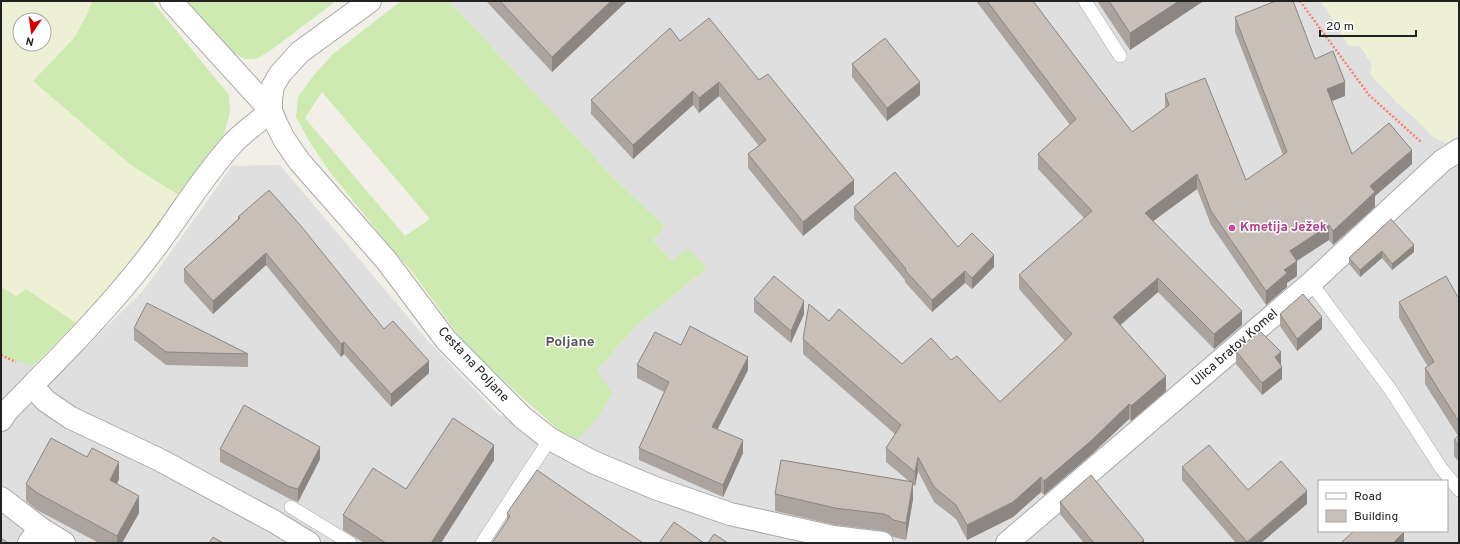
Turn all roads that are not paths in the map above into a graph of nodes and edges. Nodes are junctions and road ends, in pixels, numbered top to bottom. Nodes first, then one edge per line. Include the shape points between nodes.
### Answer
1 (171, 1) edge
2 (370, 1) edge
3 (1085, 1) edge
4 (1120, 56) dead end
5 (272, 111) junction
6 (1450, 155) edge
7 (1311, 283) junction
8 (32, 386) junction
9 (1, 420) edge
10 (550, 439) junction
11 (1459, 490) edge
12 (1, 498) edge
13 (290, 508) dead end
14 (35, 535) edge
15 (64, 543) edge
16 (309, 543) edge
17 (350, 543) edge
18 (482, 543) edge
19 (882, 543) edge
20 (1007, 543) edge

1 - 5 street
2 - 5 street, Cesta na Poljane via 300,52 280,74 273,86
3 - 4 lane
5 - 8 street via 235,142 204,178 146,260 110,304
5 - 10 street, Cesta na Poljane via 280,132 299,161 386,260 446,340 522,417
6 - 7 street, Ulica bratov Komel
7 - 11 lane via 1390,389
7 - 20 street, Ulica bratov Komel
8 - 9 street
8 - 16 street via 46,402 71,418 158,459
10 - 18 lane
10 - 19 street, Cesta na Poljane via 593,462 655,488 730,514 833,536
12 - 14 street
13 - 17 lane
14 - 15 street

